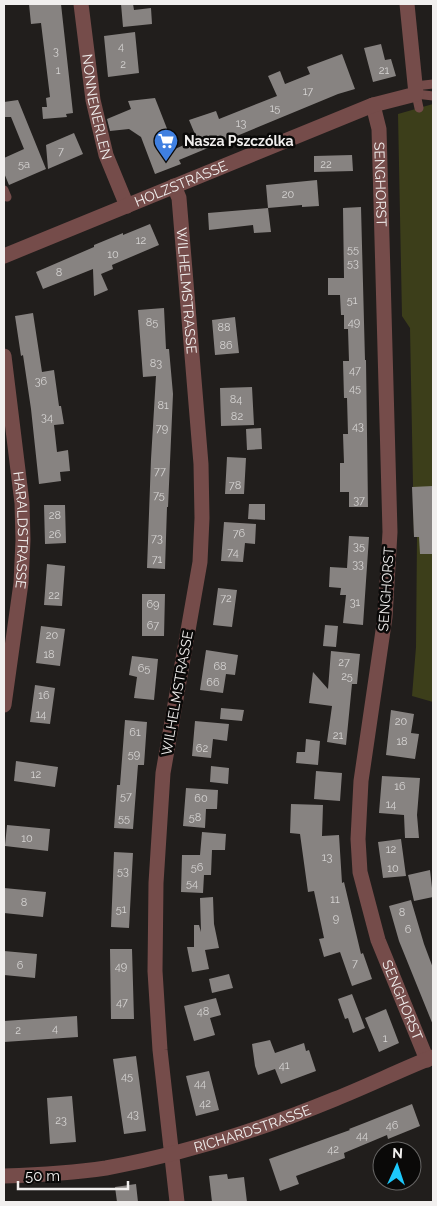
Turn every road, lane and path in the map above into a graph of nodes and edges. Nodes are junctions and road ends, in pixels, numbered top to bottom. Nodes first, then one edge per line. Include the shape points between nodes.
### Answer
1 (81, 4) edge
2 (407, 4) edge
3 (433, 84) edge
4 (417, 96) junction
5 (433, 96) edge
6 (373, 105) junction
7 (174, 186) junction
8 (127, 206) junction
9 (4, 256) edge
10 (4, 356) edge
11 (4, 705) edge
12 (430, 1058) edge
13 (170, 1154) junction
14 (4, 1176) edge
15 (177, 1202) edge

1 - 8 street, NONNENERLEN via 95,109 106,156
2 - 4 street
3 - 4 lane
4 - 5 lane
4 - 6 street, HOLZSTRASSE
6 - 7 street, HOLZSTRASSE
6 - 12 street, SENGHORST via 379,129 390,532 385,617 361,782 358,839 360,872 378,940
7 - 8 street, HOLZSTRASSE
7 - 13 street, WILHELMSTRASSE via 180,208 201,464 202,518 200,562 162,772 156,883 155,971
8 - 9 street, HOLZSTRASSE
10 - 11 street, HARALDSTRASSE via 23,531 20,583
12 - 13 street, RICHARDSTRASSE via 335,1100 254,1130
13 - 14 street, RICHARDSTRASSE via 105,1168
13 - 15 street, WILHELMSTRASSE

